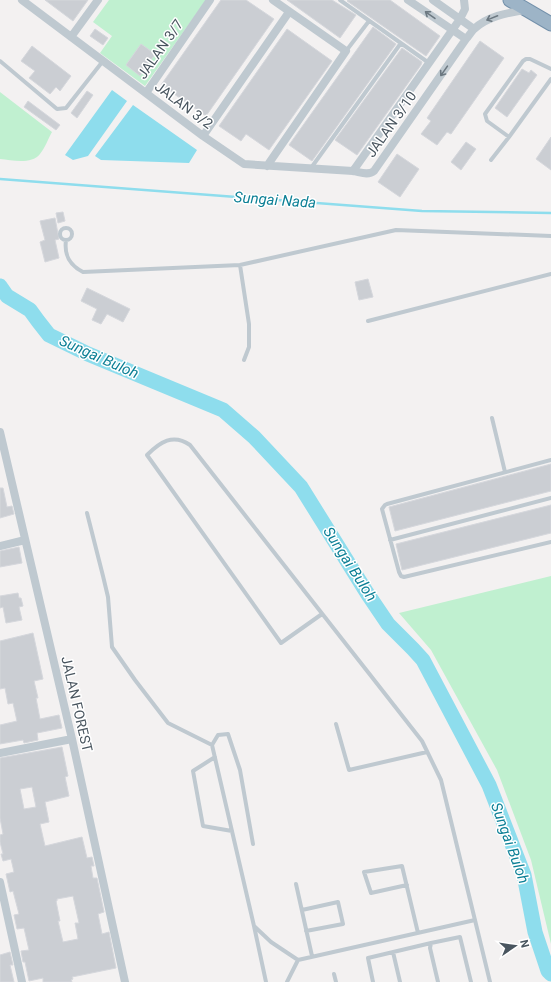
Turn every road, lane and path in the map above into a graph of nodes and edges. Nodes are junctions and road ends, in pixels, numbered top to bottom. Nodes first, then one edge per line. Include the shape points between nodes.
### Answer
1 (22, 0) edge
2 (98, 0) edge
3 (210, 0) edge
4 (273, 0) edge
5 (408, 0) edge
6 (433, 0) edge
7 (464, 0) edge
8 (510, 0) edge
9 (343, 1) edge
10 (525, 10) junction
11 (289, 12) junction
12 (460, 19) junction
13 (369, 21) junction
14 (551, 24) edge
15 (452, 30) junction
16 (474, 30) junction
17 (71, 36) junction
18 (466, 39) junction
19 (401, 43) junction
20 (346, 51) junction
21 (103, 60) junction
22 (0, 61) edge
23 (429, 63) junction
24 (551, 69) edge
25 (551, 79) edge
26 (146, 93) junction
27 (203, 136) junction
28 (509, 137) junction
29 (491, 160) dead end
30 (267, 166) junction
31 (311, 168) junction
32 (353, 171) junction
33 (551, 236) edge
34 (66, 240) dead end
35 (240, 265) junction
36 (551, 274) edge
37 (368, 321) dead end
38 (244, 360) dead end
39 (492, 418) dead end
40 (0, 432) edge
41 (1, 444) edge
42 (551, 460) edge
43 (505, 472) junction
44 (551, 498) edge
45 (87, 513) dead end
46 (25, 540) junction
47 (390, 540) junction
48 (551, 542) edge
49 (0, 546) edge
50 (322, 614) junction
51 (336, 724) dead end
52 (72, 739) junction
53 (212, 745) junction
54 (427, 752) junction
55 (0, 753) edge
56 (215, 756) junction
57 (232, 831) junction
58 (253, 844) dead end
59 (0, 882) edge
60 (296, 884) dead end
61 (407, 885) junction
62 (302, 910) junction
63 (475, 920) junction
64 (254, 926) junction
65 (306, 931) junction
66 (418, 933) junction
67 (431, 943) junction
68 (393, 952) junction
69 (312, 956) junction
70 (298, 960) junction
71 (334, 974) dead end
72 (22, 982) edge
73 (125, 982) edge
74 (266, 982) edge
75 (287, 982) edge
76 (336, 982) edge
77 (374, 982) edge
78 (400, 982) edge
79 (438, 982) edge
80 (471, 982) edge
81 (490, 982) edge

1 - 17 street, JALAN 3/2
2 - 17 street
3 - 26 street, JALAN 3/7
4 - 11 street
15 -> 5 street
6 - 12 street
7 - 12 street, JALAN 3/10 via 465,8
8 - 10 highway
9 - 13 lane
10 - 14 highway
10 -> 16 street, JALAN 3/10 via 488,19
11 - 20 street
11 - 27 street
12 - 15 street, JALAN 3/10
12 - 16 street
13 - 19 lane
13 - 20 lane
15 - 18 street
15 - 23 street, JALAN 3/10
16 - 18 street, JALAN 3/10
17 - 21 street, JALAN 3/2
18 -> 32 street, JALAN 3/10 via 374,171 367,174
19 - 23 lane
19 - 31 lane
20 - 30 street
21 - 22 lane via 66,108 57,109
21 - 26 street, JALAN 3/2
23 - 32 street, JALAN 3/10
24 - 28 lane via 526,58 485,114 487,121
25 - 28 lane
26 - 27 street, JALAN 3/2
27 - 30 street, JALAN 3/2 via 244,164
28 - 29 lane
30 - 31 street, JALAN 3/2
31 - 32 street, JALAN 3/2
33 - 35 lane via 396,230
34 - 35 lane via 67,258 83,272
35 - 38 lane via 250,324 249,347
36 - 37 lane
39 - 43 lane
40 - 41 street, JALAN FOREST
41 - 46 street, JALAN FOREST
42 - 43 lane
43 - 47 lane via 384,505 382,511
44 - 47 lane
45 - 53 lane via 108,597 112,647 168,723
46 - 49 street
46 - 52 street, JALAN FOREST
47 - 48 lane via 399,572 404,577
50 - 50 lane via 281,643 147,455 165,441 173,439 182,440 190,445
50 - 54 lane via 422,741
51 - 54 lane via 350,770
52 - 55 street
52 - 73 street, JALAN FOREST
53 - 56 lane
53 - 58 lane via 218,735 228,734 240,770
54 - 63 lane via 441,780
56 - 57 lane
56 - 57 lane via 193,771 203,826
57 - 64 lane
59 - 72 street
60 - 62 lane
61 - 61 lane via 402,866 364,872 372,893
61 - 66 lane
62 - 65 lane
62 - 65 lane via 338,902 342,924
63 - 66 lane
63 - 81 lane
64 - 70 lane via 271,942
64 - 74 lane
65 - 69 lane
66 - 69 lane
67 - 68 lane
67 - 79 lane
67 - 80 lane via 460,937
68 - 77 lane via 368,958
68 - 78 lane
69 - 70 lane
70 - 75 lane
71 - 76 lane

